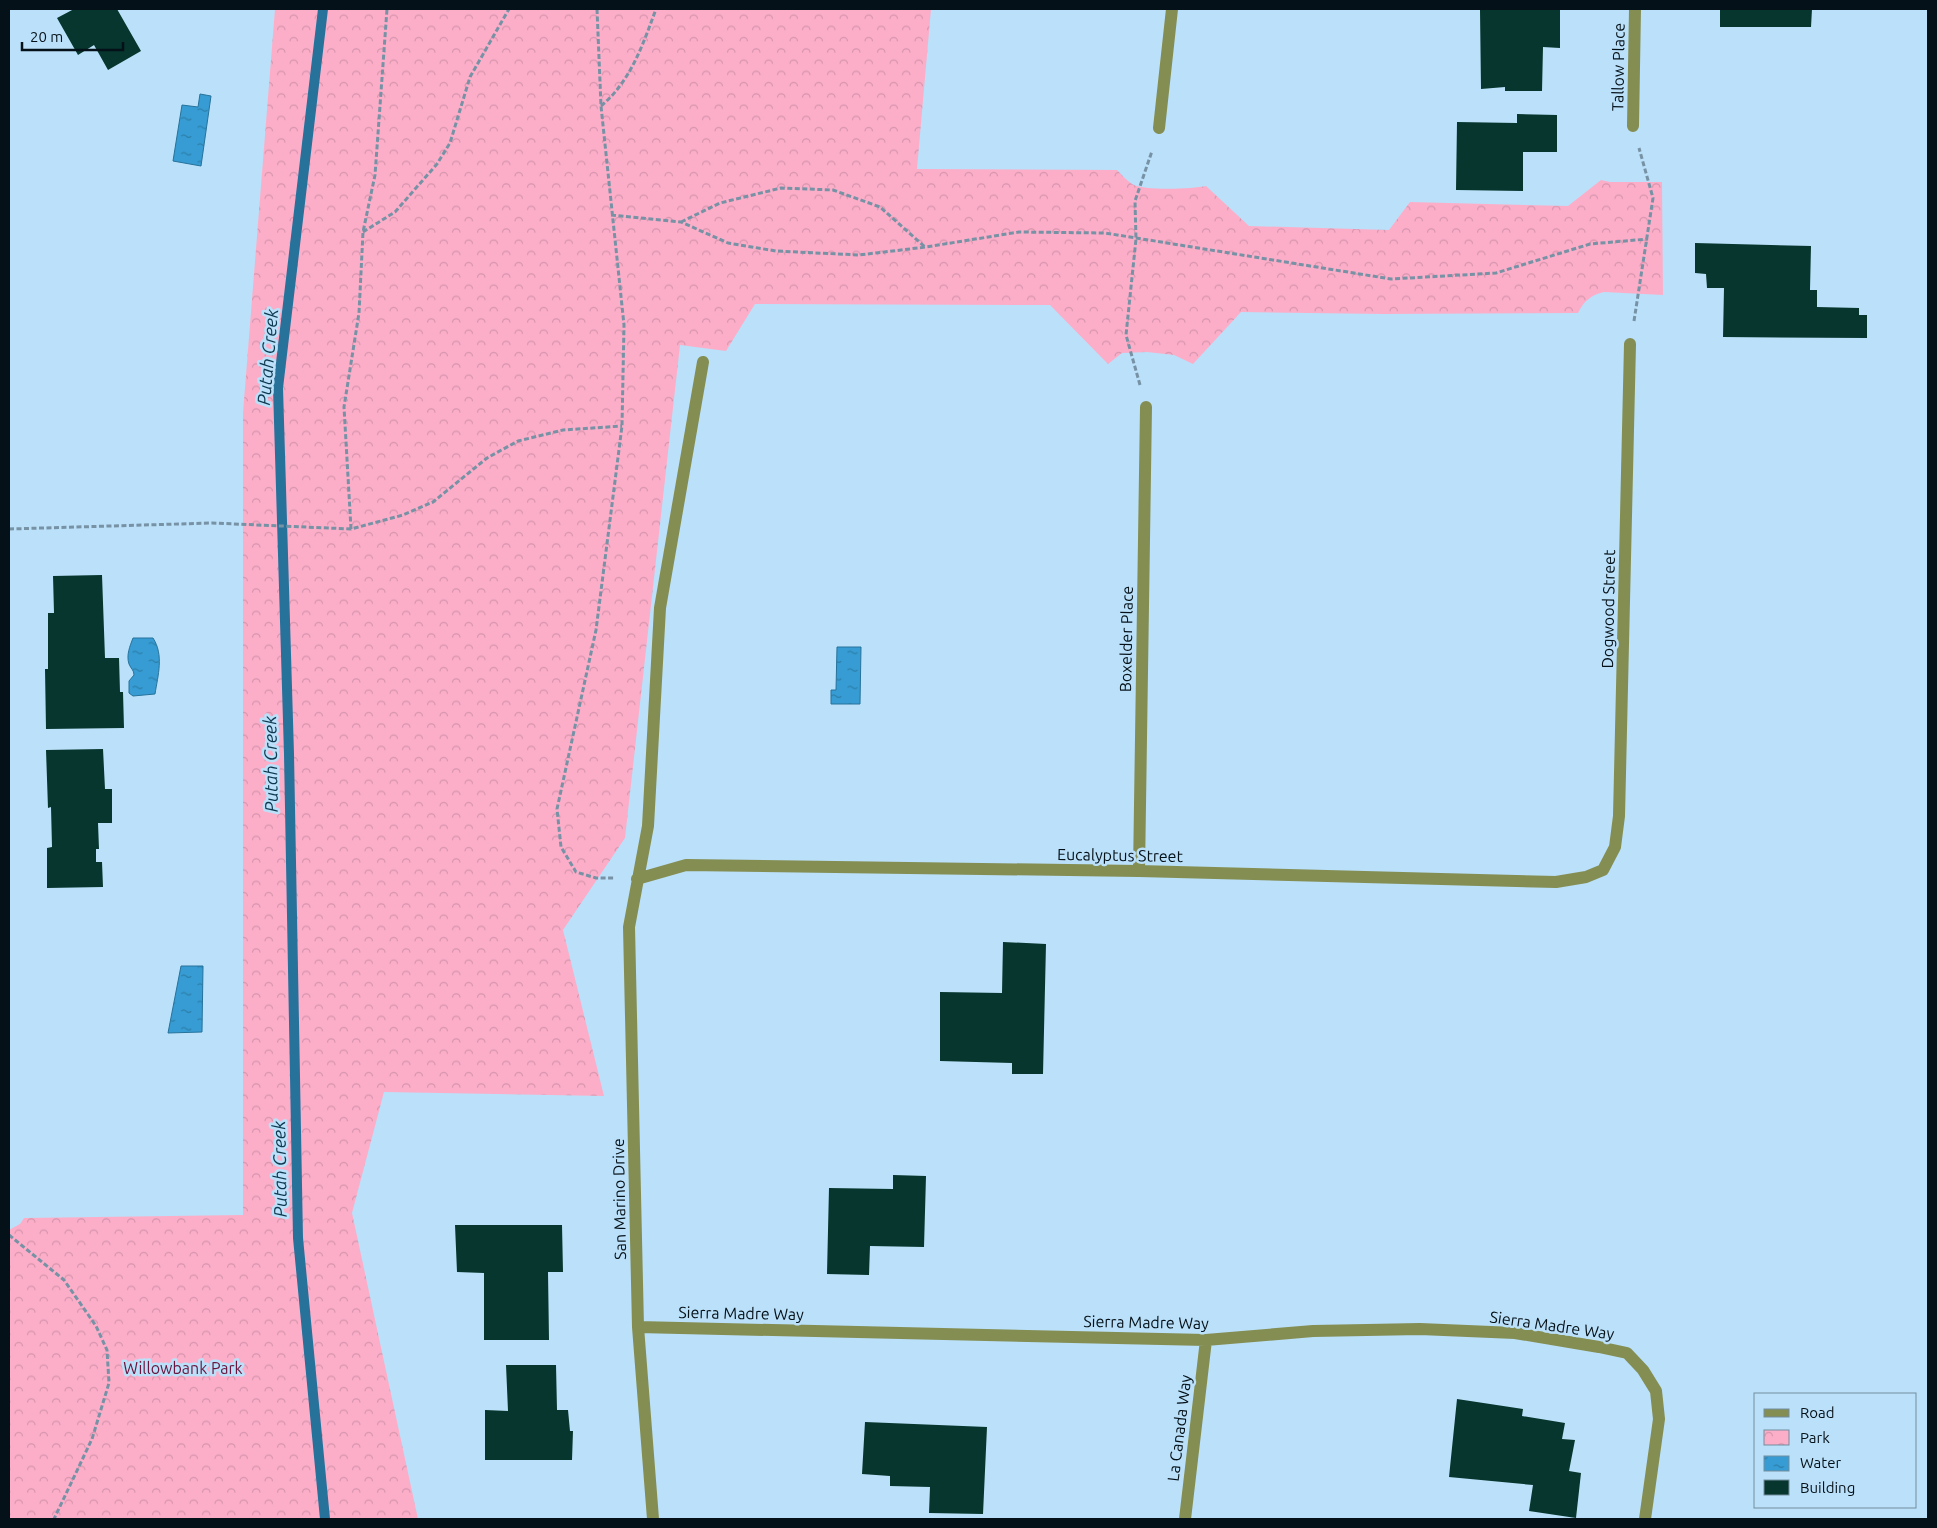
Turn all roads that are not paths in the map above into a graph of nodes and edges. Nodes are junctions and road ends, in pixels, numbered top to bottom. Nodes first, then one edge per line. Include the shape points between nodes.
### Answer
1 (1172, 9) edge
2 (1635, 9) edge
3 (1633, 126) road end
4 (1159, 128) road end
5 (1630, 344) road end
6 (703, 362) dead end
7 (1146, 407) road end
8 (1603, 870) joint
9 (1138, 871) junction
10 (637, 879) junction
11 (638, 1327) junction
12 (1206, 1340) junction
13 (653, 1519) edge
14 (1185, 1519) edge
15 (1645, 1519) edge

1 - 4 street
2 - 3 street, Tallow Place
5 - 8 street, Dogwood Street via 1619,816 1615,847
6 - 10 street, San Marino Drive via 660,608 648,826
7 - 9 street, Boxelder Place
8 - 9 street, Eucalyptus Street via 1586,877 1556,882
9 - 10 street, Eucalyptus Street via 686,866
10 - 11 street, San Marino Drive via 629,926
11 - 12 street, Sierra Madre Way
11 - 13 street, San Marino Drive
12 - 14 street, La Canada Way
12 - 15 street, Sierra Madre Way via 1314,1331 1400,1329 1515,1333 1627,1353 1656,1391 1659,1419

